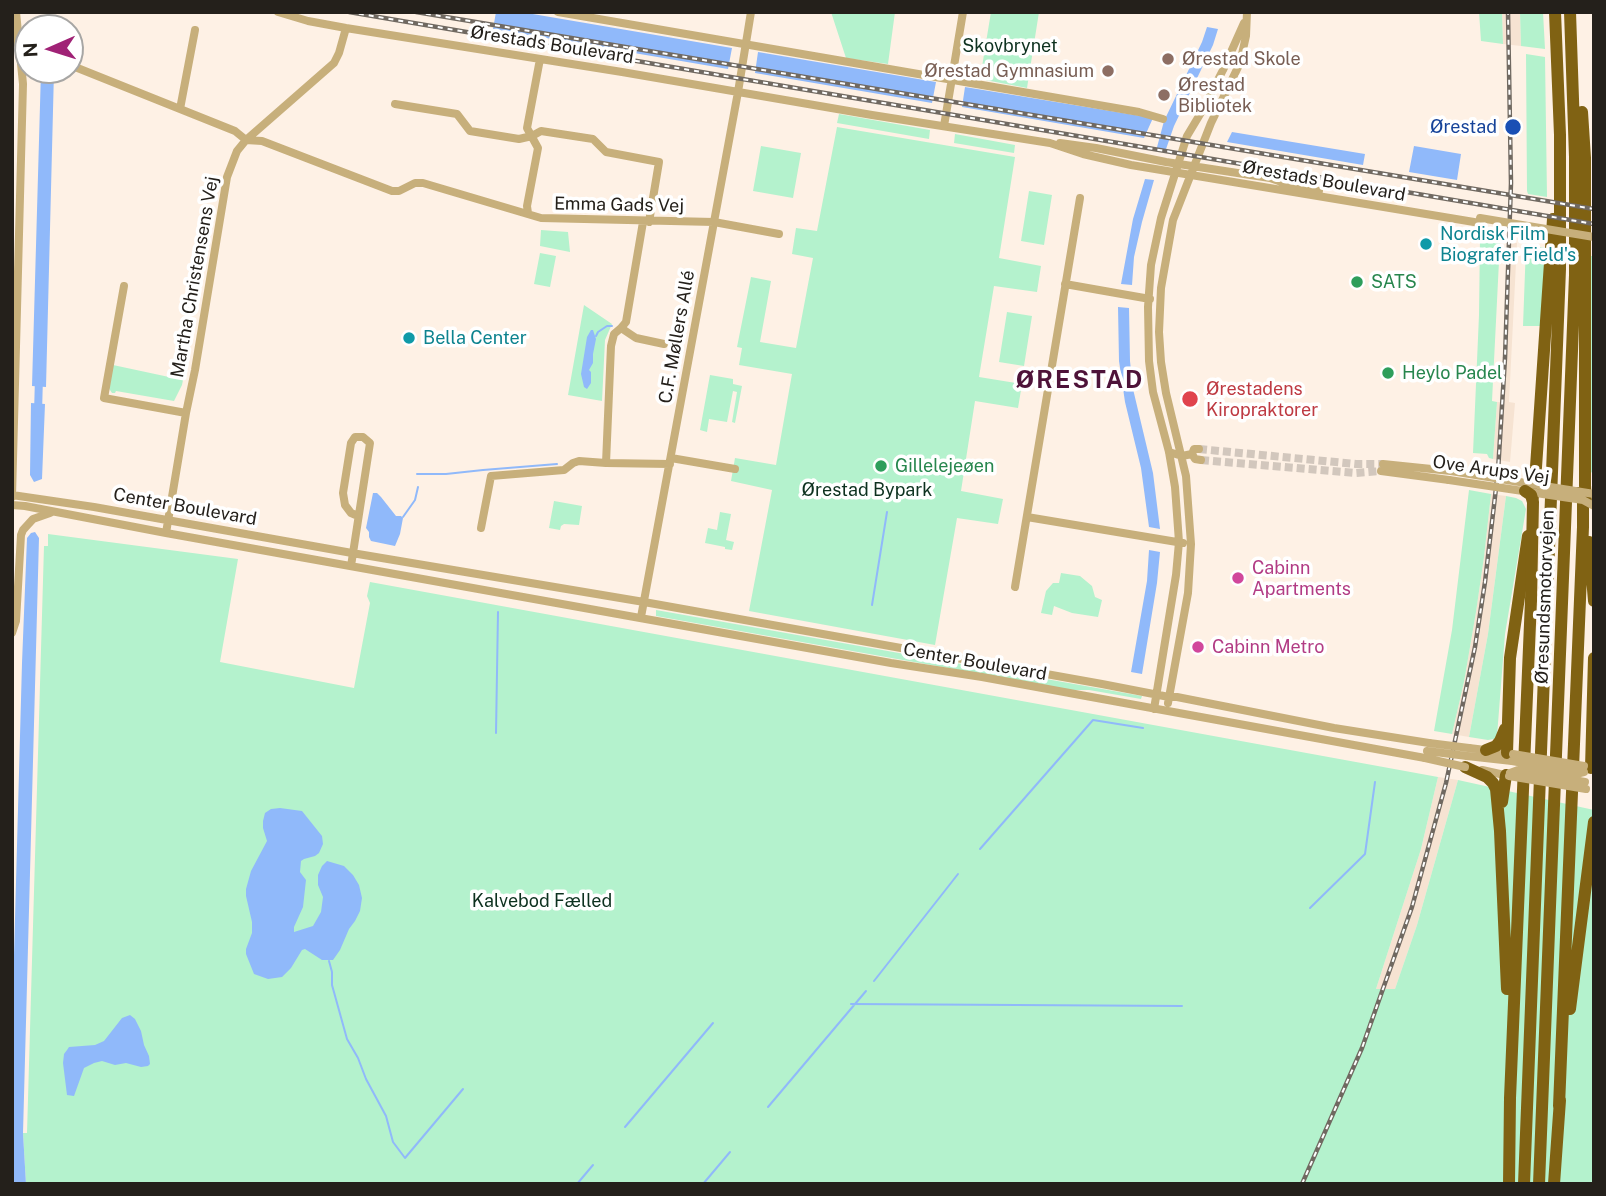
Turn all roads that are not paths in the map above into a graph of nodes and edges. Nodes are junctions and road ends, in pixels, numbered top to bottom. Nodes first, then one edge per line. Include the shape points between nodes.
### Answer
1 (278, 12) edge
2 (558, 12) edge
3 (751, 12) edge
4 (963, 12) edge
5 (1555, 12) edge
6 (1570, 12) edge
7 (1246, 17) edge
8 (346, 28) junction
9 (195, 30) dead end
10 (742, 43) junction
11 (540, 59) junction
12 (1572, 60) junction
13 (84, 71) edge
14 (952, 80) junction
15 (23, 84) edge
16 (738, 92) junction
17 (395, 104) dead end
18 (180, 109) junction
19 (1163, 119) dead end
20 (944, 126) junction
21 (1560, 135) junction
22 (532, 136) junction
23 (246, 140) junction
24 (1178, 164) junction
25 (1195, 167) junction
26 (1080, 198) dead end
27 (528, 214) junction
28 (1480, 220) junction
29 (646, 222) junction
30 (714, 222) junction
31 (779, 234) dead end
32 (1594, 237) edge
33 (1594, 242) edge
34 (1065, 284) junction
35 (124, 286) dead end
36 (1148, 299) junction
37 (1160, 301) junction
38 (621, 328) junction
39 (664, 344) dead end
40 (186, 413) junction
41 (1168, 452) junction
42 (1182, 456) junction
43 (1201, 460) tunnel mouth
44 (670, 461) junction
45 (606, 463) junction
46 (347, 465) junction
47 (1382, 468) tunnel mouth
48 (735, 469) dead end
49 (365, 471) junction
50 (1450, 475) junction
51 (1525, 491) junction
52 (12, 495) edge
53 (1586, 497) edge
54 (12, 503) edge
55 (52, 512) junction
56 (358, 516) junction
57 (1027, 517) junction
58 (168, 520) junction
59 (481, 528) dead end
60 (166, 533) junction
61 (1179, 542) junction
62 (1191, 544) junction
63 (352, 553) junction
64 (351, 566) junction
65 (1015, 587) dead end
66 (1594, 601) edge
67 (644, 602) junction
68 (641, 617) junction
69 (12, 633) edge
70 (1594, 658) edge
71 (1157, 695) junction
72 (1168, 697) junction
73 (1154, 709) junction
74 (1167, 711) junction
75 (1507, 725) junction
76 (1592, 727) edge
77 (1594, 748) edge
78 (1486, 750) junction
79 (1427, 751) junction
80 (1467, 757) junction
81 (1510, 757) junction
82 (1508, 775) junction
83 (1589, 777) edge
84 (1594, 822) edge
85 (1500, 831) junction
86 (1594, 879) edge
87 (1582, 917) junction
88 (1510, 1098) junction
89 (1559, 1106) junction
90 (1509, 1184) edge
91 (1524, 1184) edge
92 (1539, 1184) edge
93 (1553, 1184) edge

1 - 8 street, Ørestads Boulevard
2 - 10 street
3 - 10 street
4 - 14 street
5 - 21 highway, Øresundsmotorvejen
6 - 12 highway, Øresundsmotorvejen
7 - 24 street via 1190,128
7 - 25 street via 1240,63
8 - 11 street, Ørestads Boulevard
8 - 23 street, Martha Christensens Vej via 334,63
9 - 18 street
10 - 14 street
10 - 16 street
11 - 16 street, Ørestads Boulevard
11 - 22 street via 527,128
12 - 66 highway via 1580,82 1585,158 1585,485
12 - 92 highway, Øresundsmotorvejen via 1574,275
13 - 18 street, Emma Gads Vej
14 - 19 street
14 - 20 street
15 - 52 street
16 - 20 street, Ørestads Boulevard
16 - 30 street, C.F. Møllers Allé
17 - 22 street via 457,114 470,131 519,139
18 - 23 street, Emma Gads Vej
20 - 24 street, Ørestads Boulevard via 1050,144 1083,155
21 - 75 highway via 1536,467 1510,658
21 - 91 highway, Øresundsmotorvejen via 1560,282
22 - 27 street via 538,148
22 - 29 street via 541,131 593,139 606,152 659,162
23 - 27 street, Emma Gads Vej via 262,141 392,191 423,183
23 - 40 street, Martha Christensens Vej via 227,177
24 - 25 street, Ørestads Boulevard
24 - 36 street via 1157,231
25 - 28 street, Ørestads Boulevard
25 - 37 street via 1170,233
26 - 34 street
27 - 29 street, Emma Gads Vej
28 - 32 street, Ørestads Boulevard, bridge
28 - 33 street, Ørestads Boulevard, bridge
29 - 30 street, Emma Gads Vej
29 - 38 street
30 - 31 street
30 - 44 street, C.F. Møllers Allé
34 - 36 street
34 - 57 street
35 - 40 street via 103,398
36 - 37 street
36 - 41 street via 1149,361
37 - 42 street via 1163,372
38 - 39 street via 636,338
38 - 45 street via 611,346
40 - 58 street, Martha Christensens Vej
41 - 42 street
41 - 61 street
42 - 43 street via 1196,452 1195,458
42 - 62 street
44 - 45 street
44 - 48 street
44 - 67 street, C.F. Møllers Allé
45 - 59 street via 579,461 564,470 491,476
46 - 49 street
46 - 49 street via 351,443 355,437 363,437 370,443
46 - 56 street via 345,505
47 - 50 street, Ove Arups Vej
49 - 56 street
50 - 51 street, Ove Arups Vej, bridge
50 - 53 street, Ove Arups Vej, bridge
51 - 53 street, Ove Arups Vej, bridge
51 - 88 highway, bridge via 1533,502 1531,600
52 - 54 street
52 - 58 street, Center Boulevard
53 - 89 highway
54 - 55 street, Center Boulevard
55 - 60 street, Center Boulevard
55 - 69 street via 33,519 21,535
56 - 63 street
57 - 61 street
57 - 65 street
58 - 60 street, Martha Christensens Vej
58 - 63 street, Center Boulevard
60 - 64 street, Center Boulevard
61 - 62 street
61 - 71 street
62 - 72 street via 1188,593
63 - 64 street
63 - 67 street, Center Boulevard
64 - 68 street, Center Boulevard
67 - 68 street, C.F. Møllers Allé
67 - 71 street, Center Boulevard
68 - 73 street, Center Boulevard
70 - 76 highway
71 - 72 street, Center Boulevard
71 - 73 street
72 - 74 street
72 - 79 street, Center Boulevard via 1334,727
73 - 74 street, Center Boulevard
74 - 79 street, Center Boulevard via 1381,750
75 - 78 highway via 1496,746
75 - 81 highway
76 - 77 highway
76 - 83 highway
78 - 80 street, Center Boulevard
78 - 81 street, Center Boulevard
79 - 80 street, Center Boulevard, bridge
79 - 80 street, Center Boulevard, bridge
80 - 81 street
80 - 82 street, Center Boulevard
80 - 85 highway via 1496,789
81 - 82 street
81 - 83 street, Center Boulevard, bridge
82 - 83 street, Center Boulevard, bridge
82 - 85 highway
84 - 87 highway
85 - 88 highway
86 - 87 highway
87 - 89 highway
88 - 90 highway
89 - 93 highway

